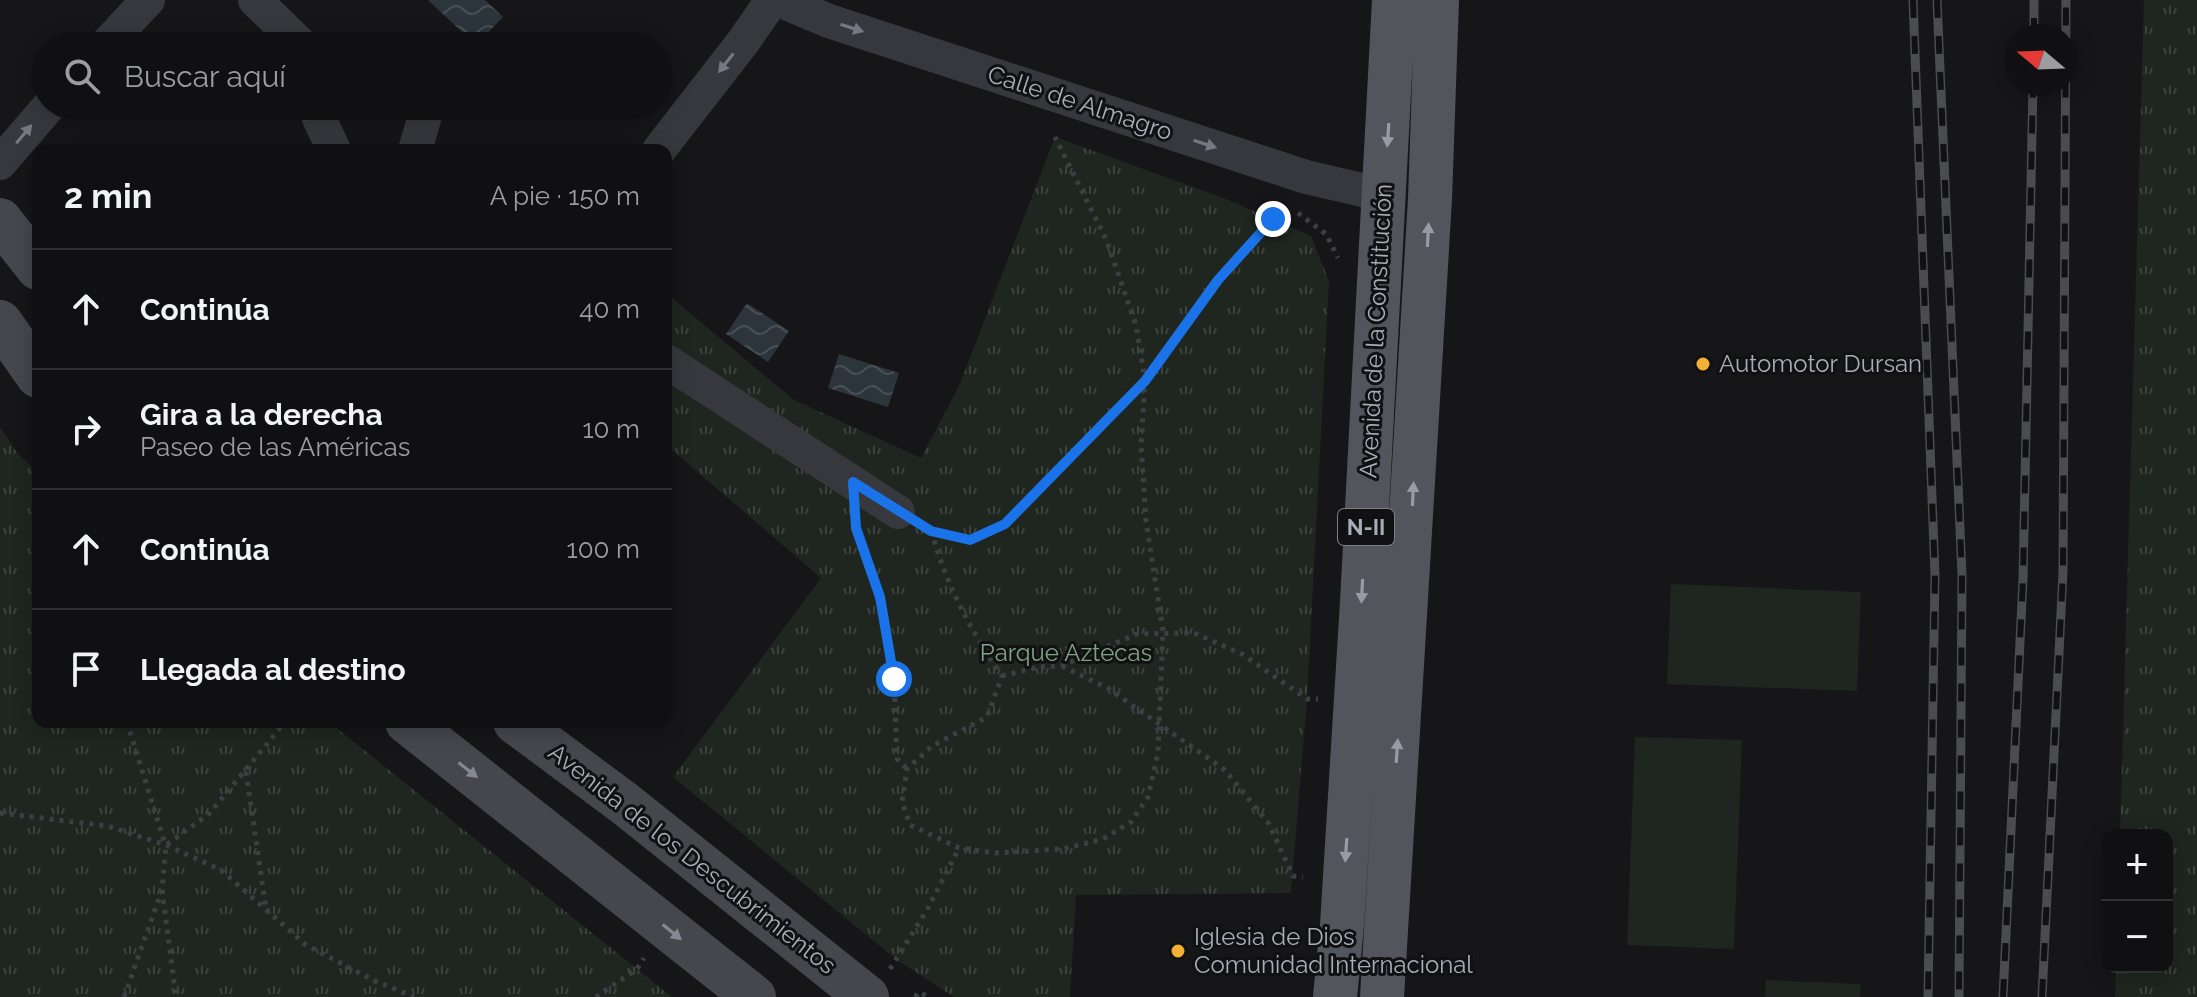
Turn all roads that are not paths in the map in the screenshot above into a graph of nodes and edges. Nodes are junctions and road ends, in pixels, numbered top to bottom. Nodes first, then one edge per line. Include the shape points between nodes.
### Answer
1 (148, 0) edge
2 (255, 0) edge
3 (772, 0) edge
4 (779, 0) edge
5 (1394, 0) edge
6 (1437, 0) edge
7 (118, 32) edge
8 (288, 32) edge
9 (37, 120) edge
10 (320, 120) edge
11 (424, 120) edge
12 (331, 144) edge
13 (417, 144) edge
14 (664, 144) edge
15 (0, 163) edge
16 (1384, 195) junction
17 (0, 220) edge
18 (32, 260) edge
19 (0, 322) edge
20 (672, 365) edge
21 (32, 367) edge
22 (898, 512) road end
23 (415, 728) edge
24 (523, 728) edge
25 (879, 984) edge
26 (754, 997) edge
27 (1335, 997) edge
28 (1382, 997) edge

1 - 7 street
2 - 8 street
3 -> 14 street
4 -> 16 street, Calle de Almagro via 1306,177
5 -> 16 main road, Avenida de la Constitución / N-II
28 -> 6 main road, Avenida de la Constitución / N-II
15 -> 9 street
10 - 12 street
11 - 13 street
16 -> 27 main road, Avenida de la Constitución / N-II
17 - 18 street
19 - 21 street
20 - 22 street
23 -> 26 street
24 - 25 street, Avenida de los Descubrimientos

